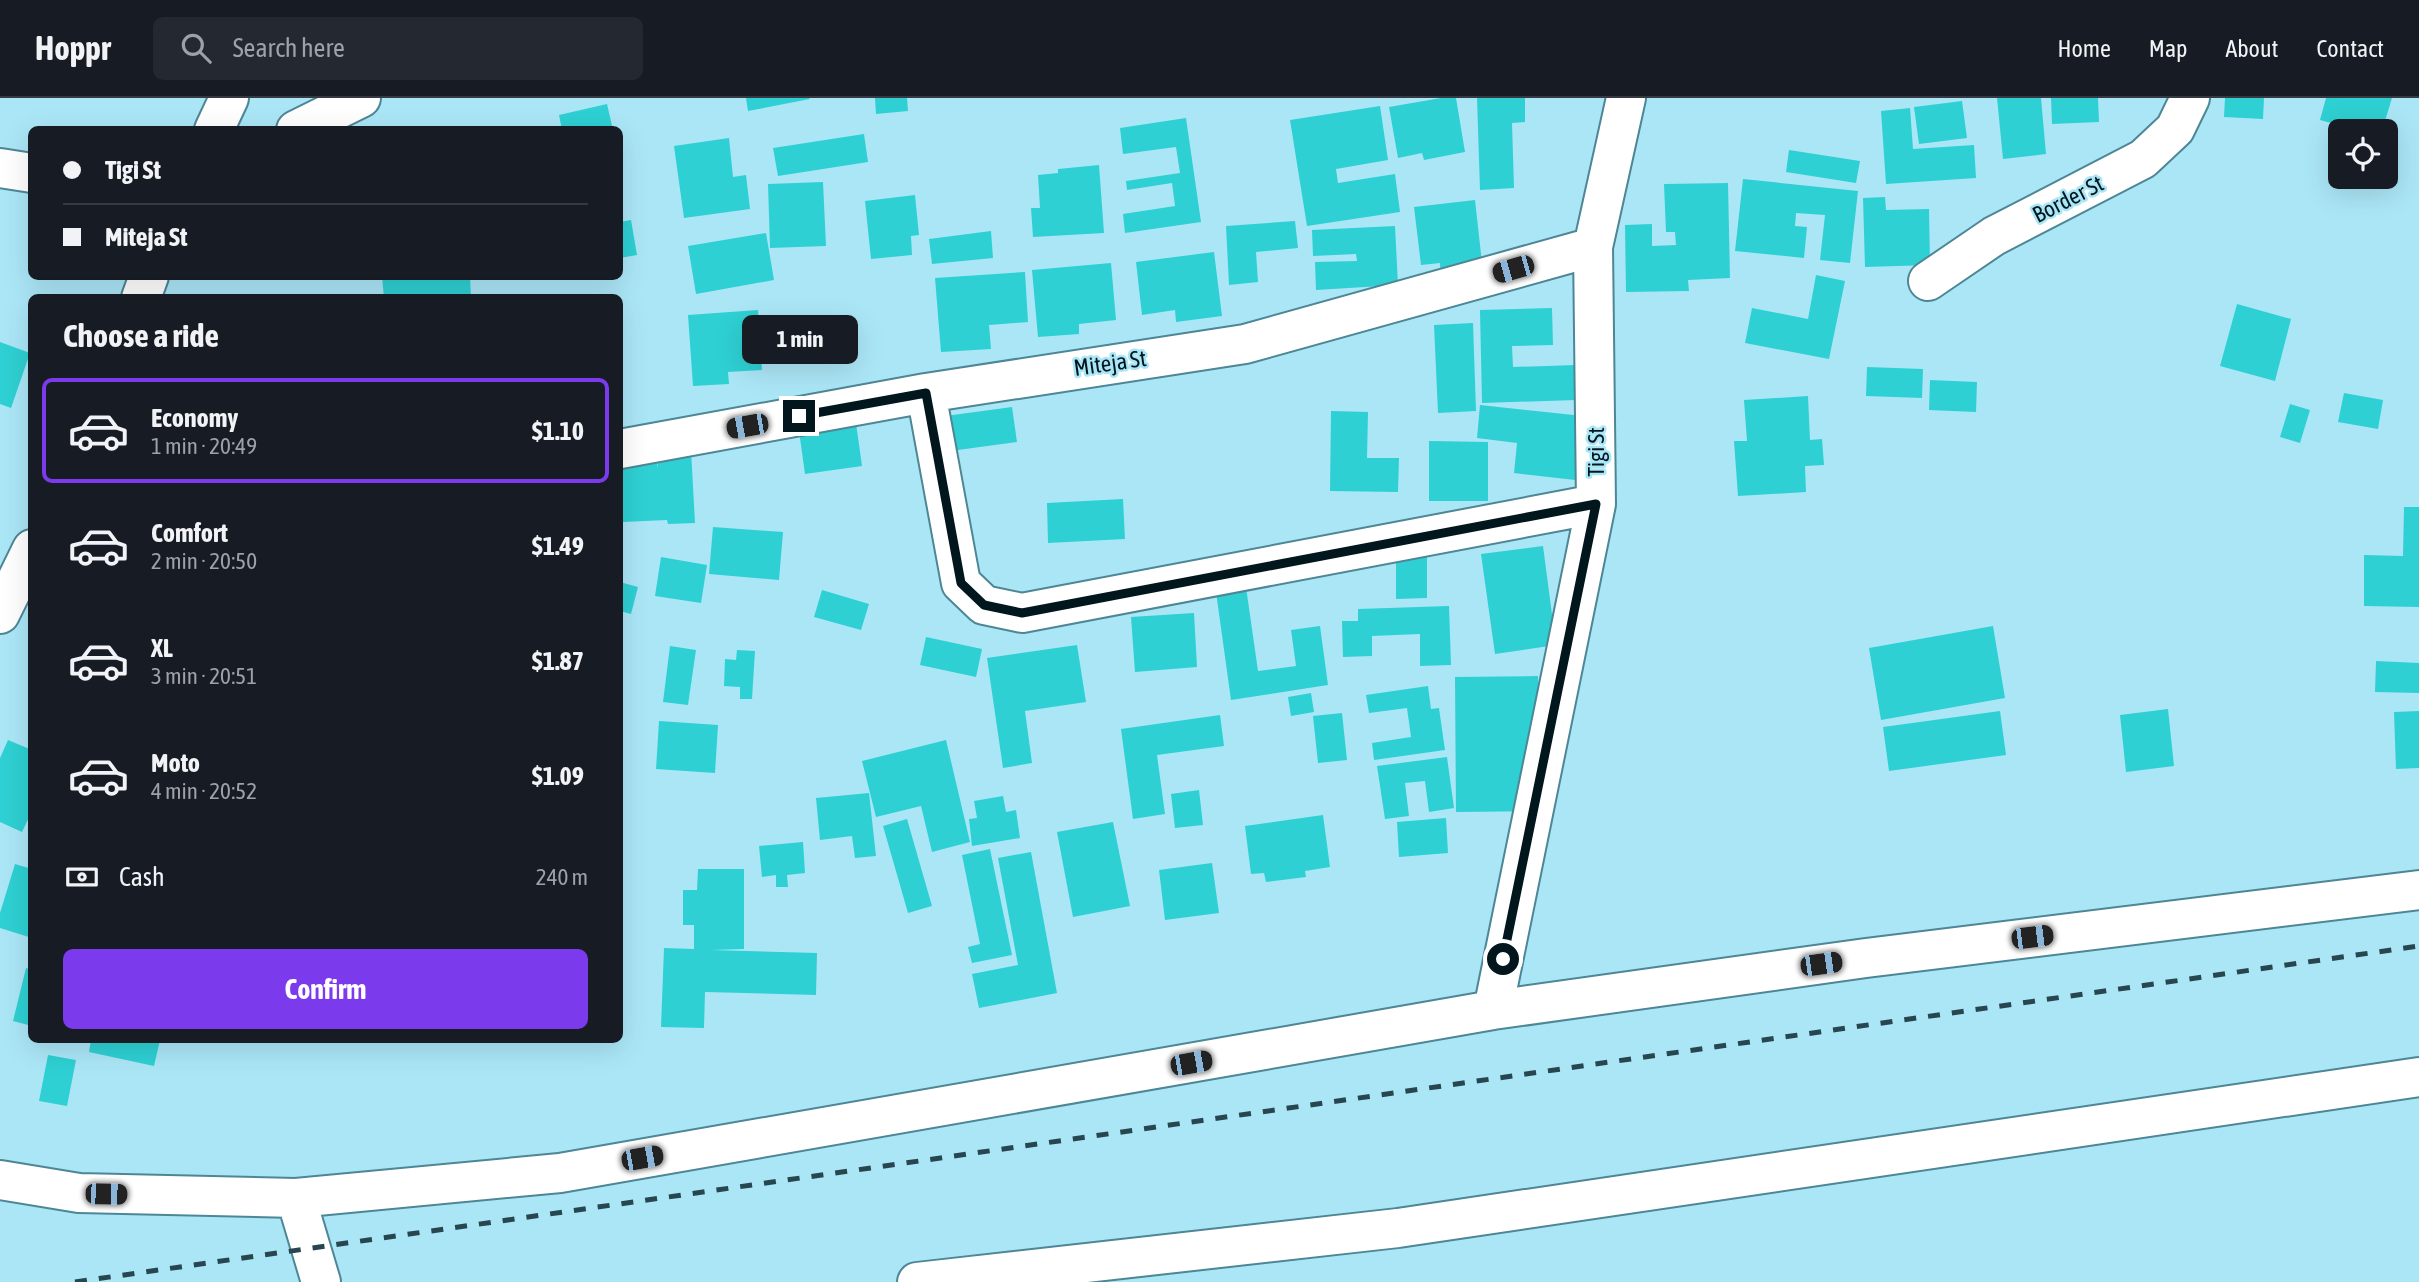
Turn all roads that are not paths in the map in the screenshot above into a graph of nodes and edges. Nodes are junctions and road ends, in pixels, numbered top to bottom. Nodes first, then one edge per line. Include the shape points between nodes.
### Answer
1 (229, 98) edge
2 (361, 98) edge
3 (1626, 98) edge
4 (2190, 98) edge
5 (216, 126) edge
6 (304, 126) edge
7 (0, 168) edge
8 (28, 172) edge
9 (1593, 247) junction
10 (1928, 281) dead end
11 (926, 393) junction
12 (623, 448) edge
13 (1596, 504) junction
14 (28, 557) edge
15 (0, 614) edge
16 (2419, 890) edge
17 (1493, 1010) junction
18 (2419, 1077) edge
19 (0, 1180) edge
20 (296, 1198) junction
21 (321, 1282) edge
22 (917, 1282) edge

1 - 5 street
2 - 6 street
3 - 9 street, Tigi St
4 - 10 street, Border St via 2175,129 2143,159 1994,236
7 - 8 street
9 - 11 street, Miteja St via 1245,344
9 - 13 street, Tigi St
11 - 12 street, Miteja St
11 - 13 street via 961,583 984,605 1022,613
13 - 17 street, Tigi St
14 - 15 street
16 - 17 street via 1866,958
17 - 20 street via 560,1172
18 - 22 street via 1398,1228
19 - 20 street via 79,1193
20 - 21 street

